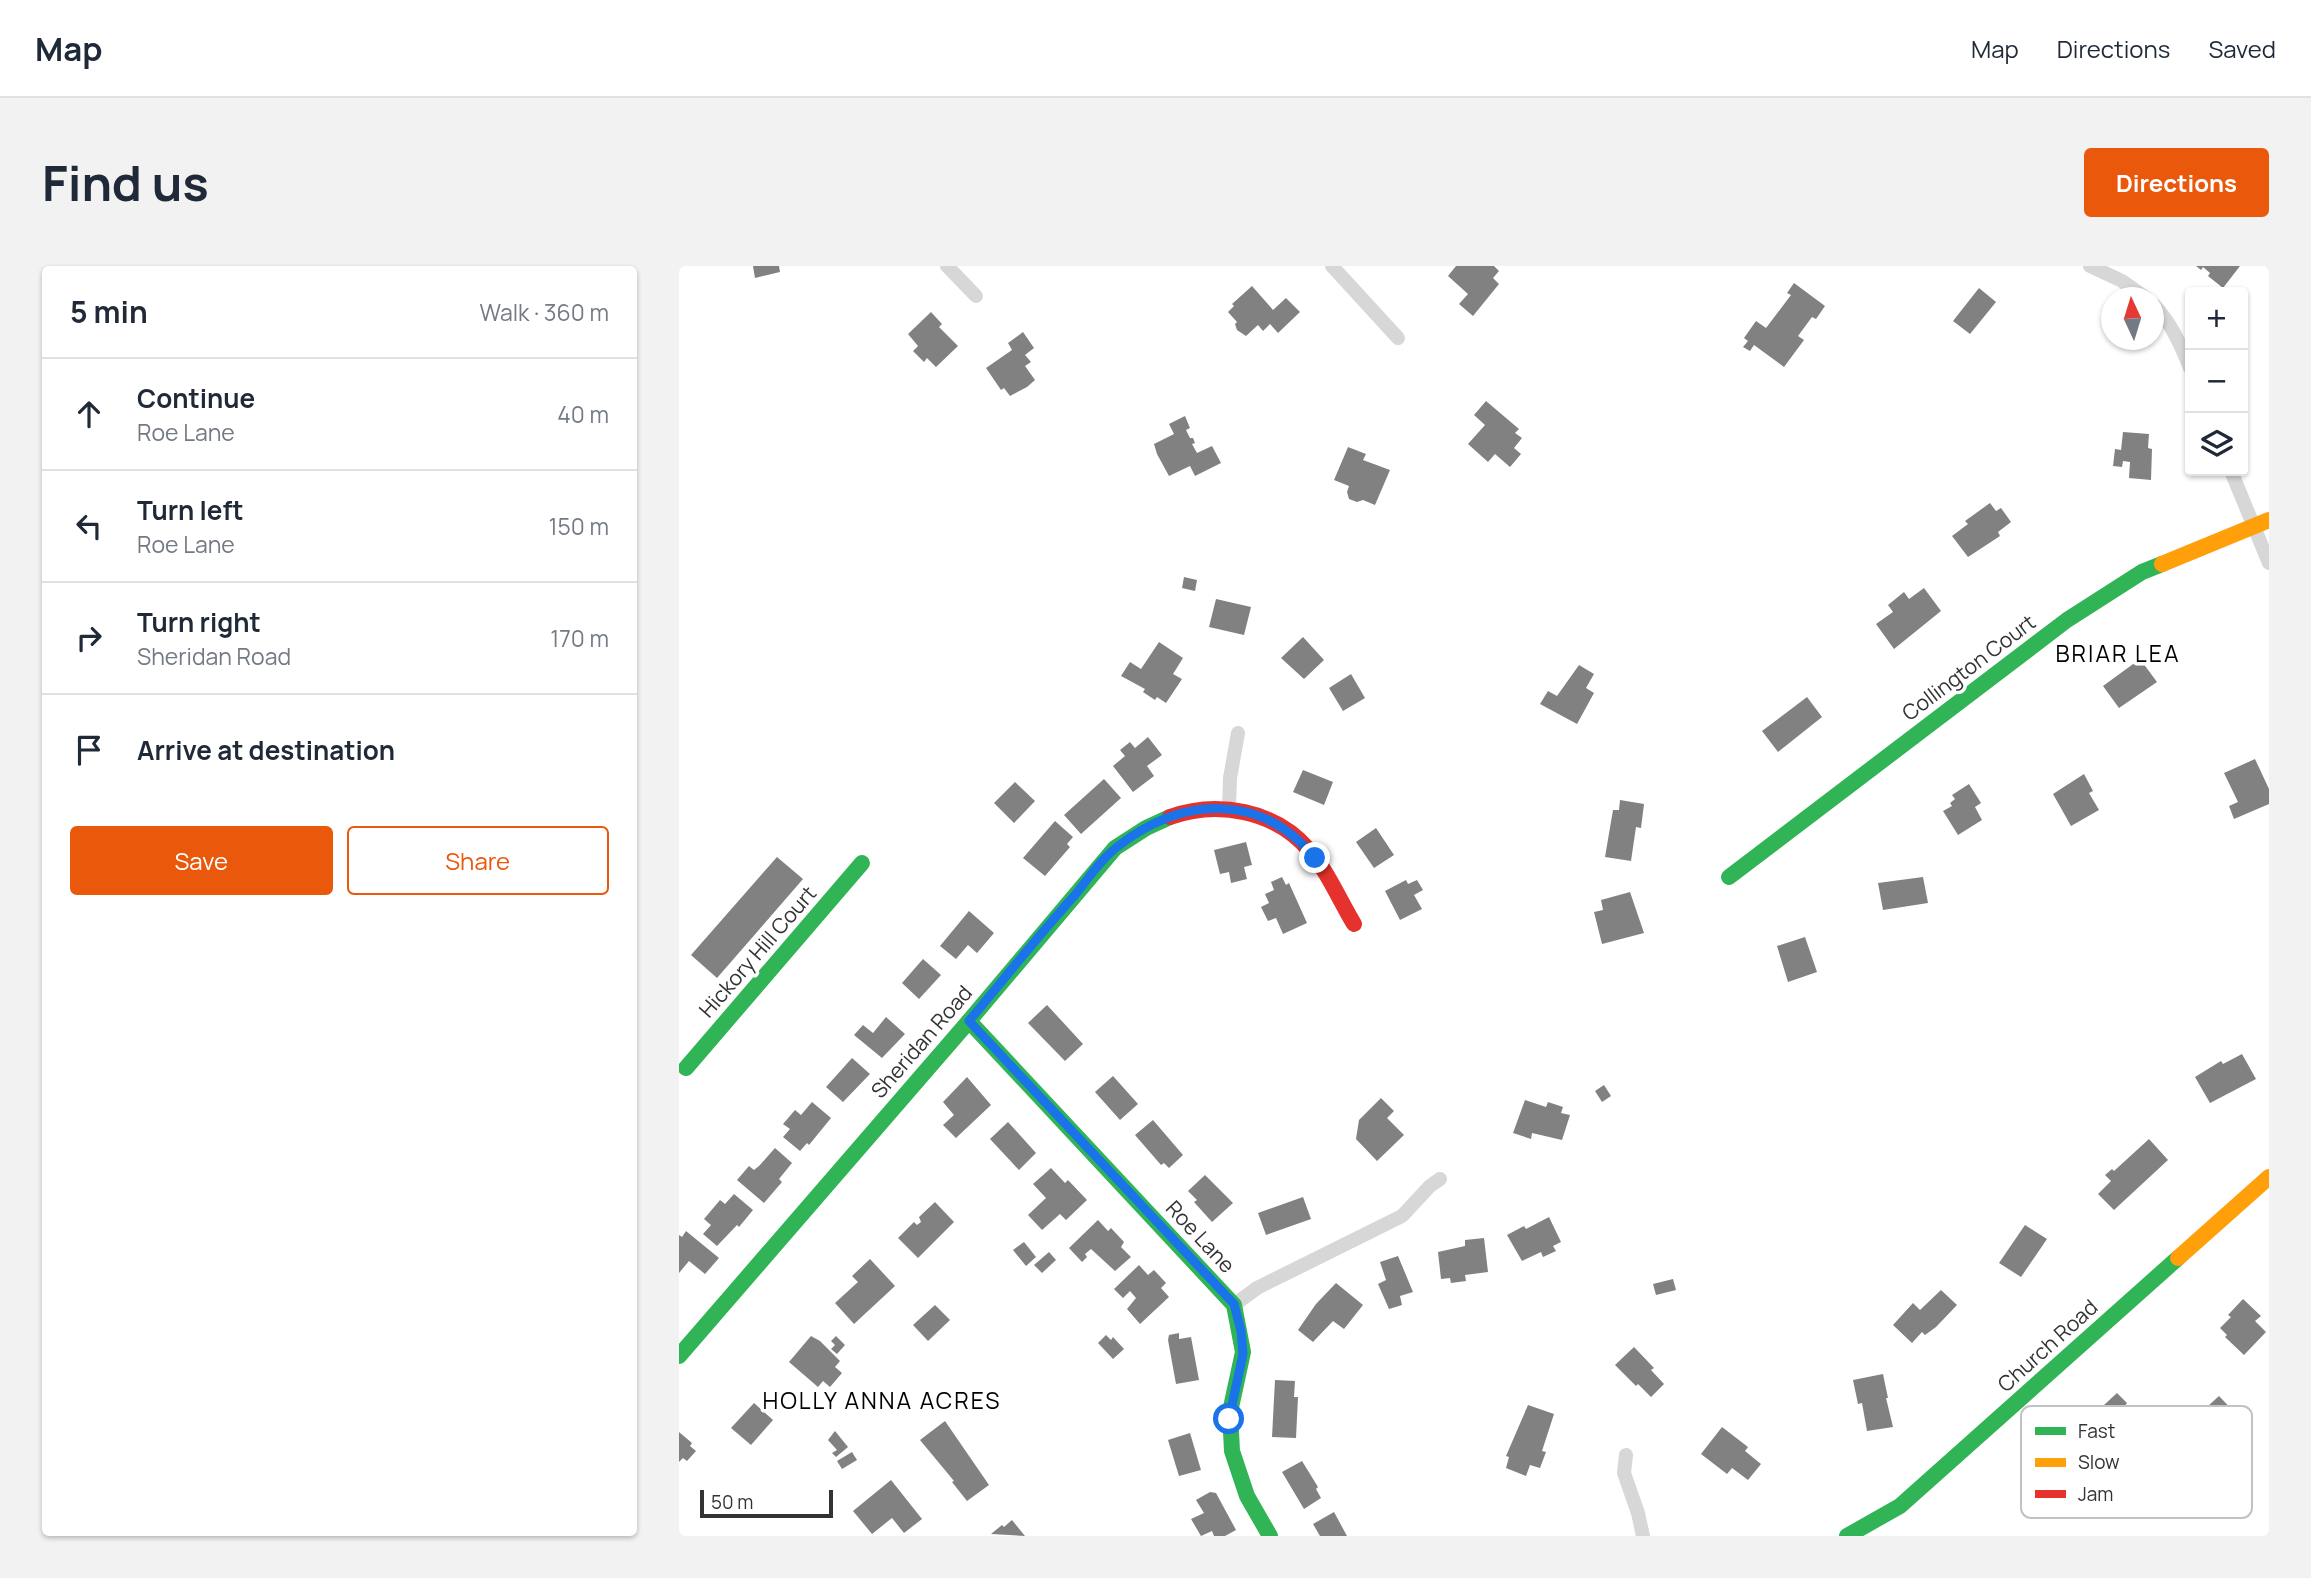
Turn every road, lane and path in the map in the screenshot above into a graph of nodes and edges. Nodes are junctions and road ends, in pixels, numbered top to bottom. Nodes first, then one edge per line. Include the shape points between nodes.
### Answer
1 (947, 266) edge
2 (1332, 266) edge
3 (2090, 266) edge
4 (2130, 287) edge
5 (976, 296) dead end
6 (2164, 315) edge
7 (1398, 338) dead end
8 (2185, 357) edge
9 (2233, 476) edge
10 (2269, 520) edge
11 (2253, 526) junction
12 (2269, 563) edge
13 (1238, 733) dead end
14 (1229, 808) junction
15 (862, 863) dead end
16 (1730, 877) dead end
17 (1354, 924) dead end
18 (969, 1021) junction
19 (681, 1068) edge
20 (2269, 1177) edge
21 (1440, 1179) dead end
22 (1234, 1304) junction
23 (679, 1356) edge
24 (1626, 1455) dead end
25 (1271, 1536) edge
26 (1643, 1536) edge
27 (1847, 1536) edge

1 - 5 street
2 - 7 street
3 - 4 street
6 - 8 street
9 - 11 street
10 - 11 street, Collington Court
11 - 12 street
11 - 16 street, Collington Court via 2142,572 2067,620
13 - 14 street
14 - 17 street, Sheridan Road via 1274,823 1301,841
14 - 18 street, Sheridan Road via 1197,809 1167,817 1115,848
15 - 19 street, Hickory Hill Court
18 - 22 street, Roe Lane
18 - 23 street, Sheridan Road
20 - 27 street, Church Road via 1900,1506
21 - 22 street via 1402,1216 1257,1288
22 - 25 street, Roe Lane via 1243,1354 1229,1419 1231,1451 1255,1511
24 - 26 street via 1624,1473

